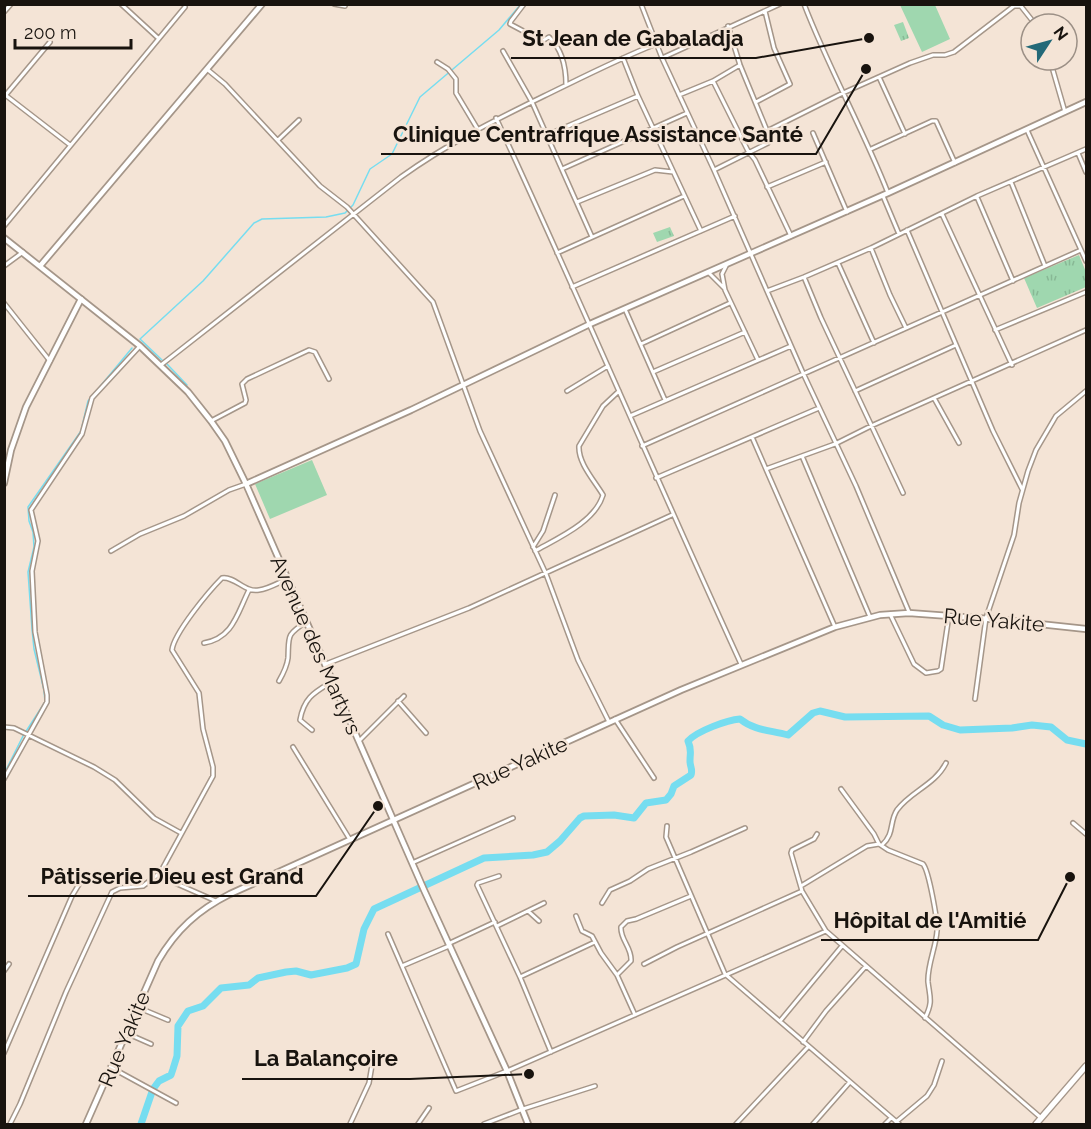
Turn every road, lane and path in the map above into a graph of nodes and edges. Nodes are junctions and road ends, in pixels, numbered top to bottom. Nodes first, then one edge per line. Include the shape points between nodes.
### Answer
1 (11, 4) edge
2 (121, 4) edge
3 (262, 4) edge
4 (334, 4) edge
5 (524, 4) edge
6 (641, 4) edge
7 (780, 4) edge
8 (804, 4) edge
9 (1020, 5) edge
10 (345, 6) edge
11 (185, 7) dead end
12 (4, 12) edge
13 (765, 12) junction
14 (728, 26) junction
15 (158, 38) junction
16 (50, 42) dead end
17 (656, 44) junction
18 (504, 51) dead end
19 (623, 58) junction
20 (662, 58) junction
21 (437, 62) dead end
22 (740, 65) junction
23 (208, 70) junction
24 (1053, 72) edge
25 (879, 77) junction
26 (713, 81) junction
27 (566, 85) junction
28 (843, 93) junction
29 (679, 94) junction
30 (5, 95) edge
31 (638, 96) junction
32 (532, 102) junction
33 (756, 102) junction
34 (1086, 102) edge
35 (1065, 112) junction
36 (687, 113) junction
37 (496, 118) junction
38 (299, 120) dead end
39 (477, 128) junction
40 (653, 128) junction
41 (769, 130) junction
42 (1028, 130) junction
43 (813, 134) dead end
44 (905, 134) junction
45 (547, 135) junction
46 (278, 140) junction
47 (70, 145) junction
48 (871, 149) junction
49 (1086, 149) edge
50 (748, 151) junction
51 (1078, 153) junction
52 (826, 162) junction
53 (955, 163) junction
54 (1044, 168) junction
55 (562, 169) junction
56 (714, 170) junction
57 (673, 172) junction
58 (1086, 172) edge
59 (1011, 182) junction
60 (767, 187) junction
61 (886, 195) junction
62 (685, 196) junction
63 (977, 196) junction
64 (577, 202) junction
65 (847, 212) junction
66 (352, 213) junction
67 (942, 213) junction
68 (735, 216) junction
69 (4, 226) edge
70 (907, 230) junction
71 (701, 231) junction
72 (898, 234) junction
73 (791, 236) junction
74 (592, 237) junction
75 (4, 238) edge
76 (871, 248) junction
77 (1081, 250) junction
78 (22, 252) junction
79 (557, 253) junction
80 (752, 254) junction
81 (1086, 261) edge
82 (838, 263) junction
83 (726, 264) junction
84 (4, 266) edge
85 (40, 266) junction
86 (1045, 266) junction
87 (708, 272) junction
88 (804, 277) junction
89 (1013, 281) junction
90 (572, 286) junction
91 (725, 290) junction
92 (767, 291) junction
93 (1086, 292) edge
94 (980, 296) junction
95 (81, 299) junction
96 (4, 303) edge
97 (730, 303) junction
98 (625, 308) junction
99 (942, 312) junction
100 (590, 324) junction
101 (906, 328) junction
102 (995, 330) junction
103 (1086, 330) edge
104 (745, 332) junction
105 (874, 343) junction
106 (641, 344) junction
107 (956, 345) junction
108 (140, 346) junction
109 (791, 346) junction
110 (840, 357) junction
111 (758, 360) junction
112 (51, 362) junction
113 (1012, 364) junction
114 (161, 365) junction
115 (608, 366) junction
116 (653, 372) junction
117 (803, 374) junction
118 (329, 379) dead end
119 (972, 382) junction
120 (463, 385) junction
121 (567, 391) dead end
122 (619, 391) junction
123 (855, 391) junction
124 (1086, 391) edge
125 (934, 398) junction
126 (665, 400) junction
127 (819, 408) junction
128 (630, 416) junction
129 (211, 420) junction
130 (871, 426) junction
131 (752, 437) junction
132 (959, 443) dead end
133 (835, 444) junction
134 (642, 446) junction
135 (802, 456) junction
136 (766, 469) junction
137 (656, 478) junction
138 (4, 483) edge
139 (246, 484) junction
140 (1023, 490) junction
141 (903, 493) dead end
142 (555, 495) dead end
143 (672, 515) junction
144 (533, 547) junction
145 (111, 551) dead end
146 (535, 551) junction
147 (546, 574) junction
148 (287, 579) junction
149 (249, 590) junction
150 (909, 613) junction
151 (890, 614) junction
152 (949, 615) junction
153 (870, 617) junction
154 (986, 618) junction
155 (306, 622) junction
156 (835, 627) junction
157 (1086, 629) edge
158 (204, 643) dead end
159 (326, 664) junction
160 (741, 664) junction
161 (279, 681) dead end
162 (333, 681) junction
163 (404, 696) dead end
164 (975, 699) dead end
165 (398, 701) junction
166 (615, 720) junction
167 (609, 722) junction
168 (4, 726) edge
169 (312, 730) dead end
170 (426, 733) dead end
171 (27, 735) junction
172 (359, 741) junction
173 (293, 747) dead end
174 (946, 763) dead end
175 (654, 778) dead end
176 (4, 779) edge
177 (841, 789) dead end
178 (513, 818) dead end
179 (393, 819) junction
180 (1073, 823) dead end
181 (667, 826) dead end
182 (745, 828) dead end
183 (181, 833) junction
184 (817, 834) dead end
185 (1086, 834) edge
186 (349, 838) junction
187 (880, 844) junction
188 (675, 859) junction
189 (412, 863) junction
190 (160, 873) junction
191 (499, 876) dead end
192 (81, 881) dead end
193 (801, 886) junction
194 (802, 891) junction
195 (691, 896) junction
196 (216, 901) junction
197 (544, 903) dead end
198 (602, 903) dead end
199 (528, 911) junction
200 (576, 916) dead end
201 (539, 921) dead end
202 (496, 925) junction
203 (826, 931) junction
204 (707, 933) junction
205 (388, 934) dead end
206 (596, 942) junction
207 (450, 944) junction
208 (842, 946) junction
209 (9, 964) dead end
210 (645, 964) dead end
211 (402, 966) junction
212 (866, 966) junction
213 (4, 971) edge
214 (725, 974) junction
215 (617, 975) junction
216 (520, 977) junction
217 (137, 1007) junction
218 (635, 1015) junction
219 (925, 1018) junction
220 (168, 1020) dead end
221 (780, 1022) junction
222 (126, 1034) junction
223 (803, 1042) junction
224 (151, 1044) dead end
225 (808, 1046) junction
226 (551, 1052) junction
227 (4, 1053) edge
228 (373, 1059) dead end
229 (942, 1061) dead end
230 (1086, 1066) edge
231 (111, 1068) junction
232 (507, 1071) junction
233 (849, 1082) junction
234 (595, 1086) dead end
235 (176, 1103) dead end
236 (429, 1108) dead end
237 (523, 1109) junction
238 (891, 1118) junction
239 (1042, 1118) junction
240 (897, 1123) edge
241 (10, 1125) edge
242 (86, 1125) edge
243 (350, 1125) edge
244 (418, 1125) edge
245 (484, 1125) edge
246 (528, 1125) edge
247 (736, 1125) edge
248 (813, 1125) edge
249 (885, 1125) edge
250 (1036, 1125) edge

1 - 12 street
2 - 15 street
3 - 23 main road
4 - 10 street
5 - 27 street via 510,24 542,41 549,36 553,40 564,62
6 - 17 street
7 - 13 street
8 - 28 street
9 - 25 street via 954,52 933,55
11 - 15 street
13 - 14 street
13 - 33 street via 774,48 790,84
14 - 20 street
14 - 22 street
15 - 47 street
16 - 30 street
17 - 19 street
17 - 20 street
18 - 32 street
19 - 27 street
19 - 31 street
20 - 29 street
21 - 39 street via 456,79 456,93
22 - 26 street
22 - 33 street
23 - 46 street
23 - 85 main road
24 - 35 street
25 - 28 street
25 - 44 street
26 - 29 street
26 - 50 street
27 - 32 street
28 - 41 street
28 - 48 street
29 - 36 street
30 - 47 street
31 - 40 street
31 - 45 street
32 - 37 street
32 - 45 street
33 - 41 street
34 - 35 main road
35 - 42 main road
36 - 40 street
36 - 56 street
37 - 39 street
37 - 79 street
38 - 46 street
39 - 66 street via 434,153
40 - 55 street
40 - 57 street
41 - 50 street via 768,143
42 - 53 main road
42 - 54 street
43 - 52 street
44 - 48 street
44 - 53 street via 936,121
45 - 55 street
46 - 66 street via 320,186
47 - 69 street
48 - 61 street
49 - 51 street
50 - 56 street
50 - 60 street
51 - 54 street
51 - 58 street
52 - 60 street
52 - 65 street
53 - 61 main road
54 - 59 street
54 - 77 street
55 - 64 street
56 - 68 street
57 - 62 street
57 - 64 street via 655,170
59 - 63 street
59 - 86 street
60 - 73 street
61 - 65 main road
61 - 72 street
62 - 71 street
62 - 74 street
63 - 67 street
63 - 89 street
64 - 74 street
65 - 73 main road
66 - 114 street
66 - 120 street via 433,302
67 - 70 street
67 - 94 street
68 - 71 street
68 - 80 street
70 - 72 street
70 - 99 street
71 - 90 street
72 - 76 street
73 - 80 main road
74 - 79 street
75 - 78 main road, Avenue des Martyrs
76 - 82 street
76 - 101 street
77 - 81 street
77 - 86 street
78 - 84 street
78 - 85 main road, Avenue des Martyrs
79 - 90 street
80 - 83 main road
80 - 92 street
82 - 88 street
82 - 105 street
83 - 87 main road
83 - 91 street via 722,274
85 - 95 main road, Avenue des Martyrs
86 - 89 street
87 - 91 street
87 - 98 main road
88 - 92 street
88 - 110 street
89 - 94 street
90 - 100 street
91 - 97 street
92 - 109 street
93 - 102 street
94 - 99 street
94 - 102 street
95 - 108 main road, Avenue des Martyrs
95 - 112 main road
96 - 112 street
97 - 104 street
97 - 106 street
98 - 100 main road
98 - 106 street
99 - 101 street
99 - 107 street
100 - 115 street
100 - 120 main road
101 - 105 street
102 - 113 street
103 - 113 street
104 - 111 street
104 - 116 street
105 - 110 street
106 - 116 street
107 - 119 street
107 - 123 street
108 - 114 main road, Avenue des Martyrs
108 - 171 street via 92,398 83,432 31,510 38,541 32,571 35,632 47,695 45,706
109 - 111 street
109 - 117 street
110 - 117 street
110 - 123 street
111 - 126 street
112 - 138 main road via 24,412
113 - 119 street
114 - 129 main road, Avenue des Martyrs
115 - 121 street
115 - 122 street
116 - 126 street
117 - 127 street
117 - 134 street
118 - 129 street via 315,352 309,350 247,379 242,384 245,404
119 - 125 street
119 - 140 street
120 - 139 main road
120 - 144 street
122 - 128 street
122 - 146 street via 603,406 579,446 589,475 603,495 600,502 581,523
123 - 130 street
124 - 140 street via 1054,418 1036,450
125 - 130 street
125 - 132 street
126 - 128 street
127 - 131 street
127 - 133 street
128 - 134 street
129 - 139 main road, Avenue des Martyrs
130 - 133 street
130 - 141 street
131 - 136 street
131 - 137 street
133 - 135 street
133 - 150 street
134 - 137 street
135 - 136 street
135 - 153 street
136 - 156 street
137 - 143 street
139 - 145 street
139 - 148 main road, Avenue des Martyrs
140 - 154 street via 1014,535
142 - 144 street
143 - 147 street
143 - 160 street
144 - 146 street
146 - 147 street
147 - 159 street
147 - 167 street via 578,660
148 - 149 street via 260,590
148 - 155 main road, Avenue des Martyrs
149 - 158 street via 227,633
149 - 183 street via 222,578 173,644 175,656 199,693 214,771
150 - 151 main road, Rue Yakite
150 - 152 main road, Rue Yakite
151 - 152 street via 914,664 926,673 941,669
151 - 153 main road, Rue Yakite
152 - 154 main road, Rue Yakite
153 - 156 main road, Rue Yakite
154 - 157 main road, Rue Yakite
154 - 164 street
155 - 159 main road, Avenue des Martyrs
155 - 161 street via 292,631
156 - 160 main road, Rue Yakite
159 - 162 main road, Avenue des Martyrs
160 - 166 main road, Rue Yakite
162 - 169 street via 312,694 303,708 300,720
162 - 172 main road, Avenue des Martyrs
163 - 165 street
165 - 170 street
165 - 172 street
166 - 167 main road, Rue Yakite
166 - 175 street
167 - 179 main road, Rue Yakite
168 - 171 street
171 - 176 street
171 - 183 street via 115,780 154,818
172 - 179 main road, Avenue des Martyrs
173 - 186 street
174 - 187 street via 931,783 898,809 889,839
177 - 187 street
178 - 189 street
179 - 186 main road, Rue Yakite
179 - 189 main road, Avenue des Martyrs
180 - 185 street
181 - 188 street via 666,837
182 - 188 street
183 - 190 street
184 - 193 street via 792,850
186 - 196 main road, Rue Yakite
187 - 193 street via 867,846
187 - 219 street via 923,864 928,877 938,928 928,981 931,1007
188 - 195 street
188 - 198 street via 610,890
189 - 207 main road, Avenue des Martyrs
190 - 196 street
190 - 241 street via 143,886 112,892
191 - 202 street via 477,885
192 - 227 street
193 - 194 street
194 - 203 street
194 - 204 street
195 - 204 street
195 - 215 street via 627,921 621,927 631,961
196 - 217 main road, Rue Yakite via 187,921 166,947
197 - 199 street
199 - 201 street
199 - 202 street
200 - 206 street via 582,931 591,934
202 - 207 street
202 - 216 street
203 - 208 street
203 - 214 street
204 - 210 street
204 - 214 street
205 - 211 street
206 - 215 street
206 - 216 street
207 - 211 street
207 - 232 main road, Avenue des Martyrs
208 - 212 street
208 - 221 street
209 - 213 street
211 - 232 street via 456,1091
212 - 219 street
212 - 223 street
214 - 218 street
214 - 221 street
215 - 218 street
216 - 226 street
217 - 220 street
217 - 222 main road, Rue Yakite
218 - 226 street
219 - 239 street
221 - 223 street
222 - 224 street
222 - 231 main road, Rue Yakite
223 - 225 street
225 - 233 street
225 - 247 street
226 - 232 street
228 - 243 street via 369,1083
229 - 240 street via 927,1096
230 - 239 main road
231 - 235 street
231 - 242 main road, Rue Yakite
232 - 237 main road, Avenue des Martyrs
233 - 238 street
233 - 248 street
234 - 237 street
236 - 244 street
237 - 245 street
237 - 246 main road, Avenue des Martyrs
238 - 240 street
238 - 249 street
239 - 250 main road

